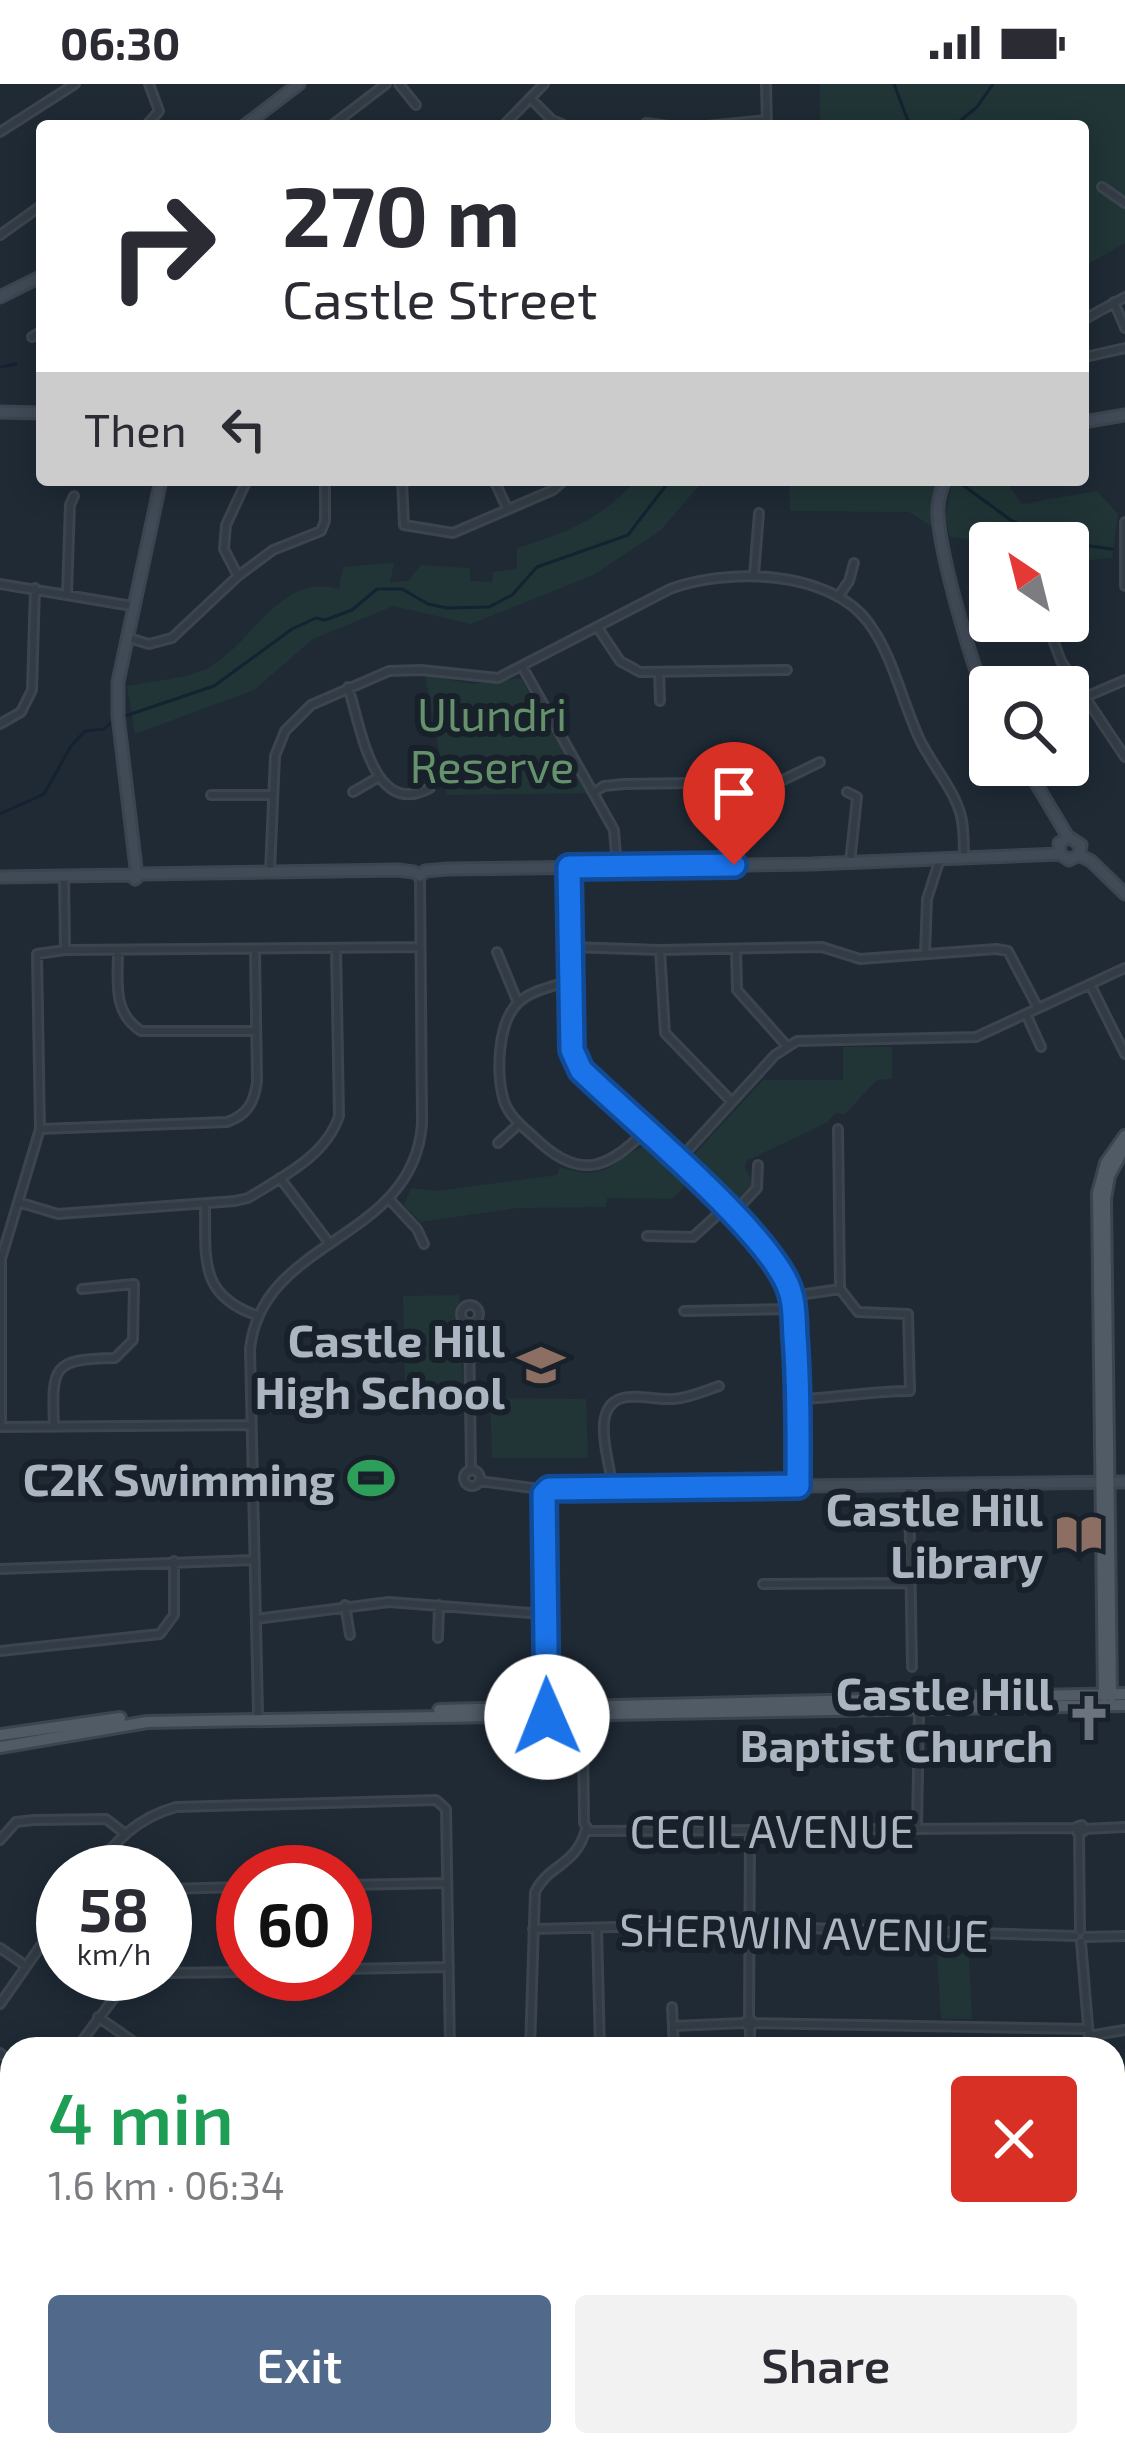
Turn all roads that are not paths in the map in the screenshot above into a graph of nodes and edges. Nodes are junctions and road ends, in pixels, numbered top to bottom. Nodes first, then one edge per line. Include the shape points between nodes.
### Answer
1 (75, 84) edge
2 (148, 84) edge
3 (299, 84) edge
4 (386, 84) edge
5 (399, 84) edge
6 (544, 84) edge
7 (766, 84) edge
8 (530, 98) junction
9 (416, 105) dead end
10 (151, 120) edge
11 (252, 120) edge
12 (339, 120) edge
13 (509, 120) edge
14 (552, 120) edge
15 (767, 120) edge
16 (0, 132) edge
17 (1102, 187) dead end
18 (1125, 203) edge
19 (36, 209) edge
20 (0, 235) edge
21 (36, 279) edge
22 (0, 296) edge
23 (1125, 297) edge
24 (1114, 302) junction
25 (1089, 317) edge
26 (1125, 328) edge
27 (36, 335) edge
28 (32, 337) dead end
29 (1125, 348) edge
30 (1089, 356) edge
31 (0, 412) edge
32 (36, 413) edge
33 (1125, 415) edge
34 (1089, 421) edge
35 (160, 486) edge
36 (244, 486) edge
37 (325, 486) edge
38 (402, 486) edge
39 (497, 486) edge
40 (557, 486) edge
41 (943, 486) edge
42 (74, 496) dead end
43 (507, 508) junction
44 (759, 513) dead end
45 (1125, 522) edge
46 (854, 563) dead end
47 (754, 575) junction
48 (238, 576) junction
49 (0, 584) edge
50 (1125, 586) edge
51 (35, 588) junction
52 (67, 594) junction
53 (838, 597) junction
54 (133, 606) junction
55 (598, 628) junction
56 (126, 637) junction
57 (976, 666) edge
58 (523, 668) junction
59 (788, 670) dead end
60 (659, 672) junction
61 (1125, 680) edge
62 (348, 688) junction
63 (1089, 695) edge
64 (660, 701) dead end
65 (1089, 706) edge
66 (0, 724) edge
67 (746, 752) dead end
68 (1125, 757) edge
69 (820, 762) dead end
70 (377, 778) junction
71 (745, 783) junction
72 (1037, 786) edge
73 (430, 788) dead end
74 (353, 792) dead end
75 (847, 792) dead end
76 (593, 793) junction
77 (211, 795) dead end
78 (272, 795) junction
79 (1067, 837) junction
80 (1060, 854) junction
81 (1079, 855) junction
82 (964, 858) junction
83 (940, 860) junction
84 (850, 862) junction
85 (569, 867) junction
86 (617, 867) junction
87 (136, 873) junction
88 (270, 873) junction
89 (420, 873) junction
90 (64, 875) junction
91 (0, 877) edge
92 (1125, 893) edge
93 (420, 946) junction
94 (571, 946) junction
95 (336, 948) junction
96 (736, 949) junction
97 (65, 950) junction
98 (118, 950) junction
99 (255, 950) junction
100 (660, 950) junction
101 (497, 952) dead end
102 (925, 954) junction
103 (1125, 968) edge
104 (571, 980) junction
105 (1090, 984) junction
106 (518, 1003) junction
107 (1038, 1008) junction
108 (1026, 1014) junction
109 (255, 1030) junction
110 (786, 1046) junction
111 (1042, 1047) dead end
112 (1125, 1054) edge
113 (732, 1102) junction
114 (519, 1124) junction
115 (40, 1129) junction
116 (838, 1129) dead end
117 (645, 1131) junction
118 (1125, 1136) edge
119 (498, 1143) dead end
120 (1125, 1146) edge
121 (677, 1162) junction
122 (758, 1165) dead end
123 (280, 1178) junction
124 (389, 1200) junction
125 (18, 1202) junction
126 (205, 1205) junction
127 (728, 1212) junction
128 (646, 1236) dead end
129 (2, 1239) edge
130 (330, 1244) junction
131 (424, 1244) dead end
132 (82, 1289) dead end
133 (840, 1289) junction
134 (792, 1296) junction
135 (793, 1310) junction
136 (684, 1311) dead end
137 (256, 1316) junction
138 (469, 1323) dead end
139 (719, 1387) dead end
140 (799, 1399) junction
141 (252, 1425) junction
142 (0, 1427) edge
143 (54, 1427) junction
144 (471, 1471) junction
145 (479, 1481) junction
146 (1105, 1482) junction
147 (1125, 1482) edge
148 (909, 1485) junction
149 (798, 1486) junction
150 (612, 1488) junction
151 (544, 1491) junction
152 (254, 1560) junction
153 (174, 1561) junction
154 (0, 1569) edge
155 (910, 1582) junction
156 (763, 1585) dead end
157 (345, 1605) junction
158 (439, 1605) junction
159 (546, 1614) junction
160 (256, 1619) junction
161 (350, 1634) dead end
162 (438, 1638) dead end
163 (0, 1651) edge
164 (1102, 1658) junction
165 (912, 1667) dead end
166 (1125, 1694) edge
167 (1059, 1695) junction
168 (1107, 1700) junction
169 (1125, 1705) edge
170 (910, 1710) junction
171 (546, 1712) junction
172 (258, 1714) junction
173 (574, 1715) junction
174 (597, 1715) junction
175 (583, 1730) junction
176 (0, 1735) edge
177 (0, 1747) edge
178 (1125, 1827) edge
179 (586, 1829) junction
180 (917, 1829) junction
181 (750, 1830) junction
182 (1080, 1830) junction
183 (124, 1833) junction
184 (0, 1840) edge
185 (115, 1845) edge
186 (446, 1883) junction
187 (372, 1884) edge
188 (748, 1926) junction
189 (597, 1928) junction
190 (533, 1929) junction
191 (1125, 1936) edge
192 (1081, 1937) junction
193 (0, 1948) edge
194 (36, 1952) edge
195 (26, 1966) junction
196 (449, 1967) junction
197 (372, 1968) edge
198 (111, 2001) edge
199 (0, 2004) edge
200 (671, 2007) dead end
201 (98, 2017) junction
202 (749, 2023) junction
203 (673, 2026) junction
204 (1124, 2030) edge
205 (1088, 2033) junction
206 (84, 2037) edge
207 (127, 2037) edge
208 (450, 2037) edge
209 (530, 2037) edge
210 (601, 2037) edge
211 (673, 2037) edge
212 (750, 2037) edge
213 (1088, 2037) edge

1 - 16 street
2 - 10 street via 159,111
3 - 11 street
4 - 12 street
5 - 9 street
6 - 8 street
7 - 15 street
8 - 13 street
8 - 14 street
17 - 18 street
19 - 20 street
21 - 22 street
23 - 24 street
24 - 25 street
24 - 26 street
27 - 28 street
29 - 30 street
31 - 32 street
33 - 34 street
35 - 54 street
36 - 48 street via 224,549
37 - 48 street via 321,532 273,550
38 - 43 street via 402,519 411,529 454,533
39 - 43 street
40 - 43 street
41 - 57 street via 939,527
42 - 52 street
44 - 47 street
45 - 50 street
46 - 53 street
47 - 53 street
47 - 55 street via 682,585
48 - 56 street via 172,638 149,644
49 - 51 street
51 - 52 street
51 - 66 street via 32,690 21,712
52 - 54 street
53 - 82 street via 874,631 962,817
54 - 56 street
55 - 58 street
55 - 60 street via 620,661
56 - 87 street via 117,698
58 - 62 street via 498,678 404,669
58 - 76 street
59 - 60 street
60 - 64 street
61 - 63 street
62 - 70 street
62 - 78 street via 293,720 275,755
65 - 68 street
67 - 71 street
69 - 71 street via 783,780
70 - 73 street via 402,795
70 - 74 street
71 - 76 street via 624,784
72 - 79 street
75 - 84 street via 857,796
76 - 86 street via 614,830
77 - 78 street
78 - 88 street
79 - 80 street
79 - 81 street via 1079,841
80 - 81 street
80 - 82 street
81 - 92 street
82 - 83 street
83 - 84 street
83 - 102 street via 927,898
84 - 86 street
85 - 86 street
85 - 89 street
85 - 94 street
87 - 88 street
87 - 90 street
88 - 89 street
89 - 93 street
90 - 91 street
90 - 97 street
93 - 95 street
93 - 124 street via 422,1132 414,1163
94 - 100 street
94 - 104 street
95 - 99 street
95 - 123 street via 339,1116 326,1142
96 - 100 street
96 - 102 street via 822,946 860,959
96 - 110 street via 737,990
97 - 98 street
97 - 115 street via 38,952
98 - 99 street
98 - 109 street via 119,1006 141,1031
99 - 109 street
100 - 113 street via 665,1034
101 - 106 street
102 - 107 street via 1008,951
103 - 105 street
104 - 106 street
104 - 117 street via 575,1060
105 - 107 street
105 - 112 street
106 - 114 street via 503,1030 502,1089
107 - 108 street
108 - 110 street via 976,1037 809,1038
108 - 111 street
109 - 115 street via 255,1097 236,1118
110 - 113 street
113 - 121 street
114 - 117 street via 554,1156 591,1166 620,1156
114 - 119 street
115 - 125 street
116 - 133 street
117 - 121 street
118 - 146 main road via 1106,1162 1098,1193
120 - 146 main road via 1106,1199
121 - 127 street
122 - 127 street via 757,1188
123 - 126 street via 248,1198
123 - 130 street
124 - 130 street
124 - 131 street
125 - 126 street via 58,1214
125 - 129 street
126 - 137 street via 209,1288
127 - 128 street via 693,1237
127 - 134 street via 775,1259
129 - 142 street
130 - 137 street via 279,1282
132 - 143 street via 134,1284 133,1340 115,1358 71,1360 58,1369
133 - 134 street
133 - 140 street via 858,1312 908,1314 910,1391
134 - 135 street
135 - 136 street
135 - 140 street
137 - 141 street
138 - 144 street
139 - 150 street via 678,1400 630,1395 611,1406 604,1441
140 - 149 street
141 - 143 street
141 - 152 street
142 - 143 street
144 - 145 street
144 - 145 street via 465,1483
145 - 151 street
146 - 147 street
146 - 148 street
146 - 164 main road
146 - 168 main road
148 - 149 street
148 - 155 street
149 - 150 street
150 - 151 street
151 - 159 street
152 - 153 street
152 - 160 street
153 - 154 street
153 - 163 street via 174,1615 160,1634
155 - 156 street
155 - 165 street
157 - 158 street
157 - 160 street
157 - 161 street
158 - 159 street
158 - 162 street
159 - 171 street
160 - 172 street
164 - 167 main road via 1093,1687
164 - 168 main road
166 - 168 main road
167 - 168 main road
167 - 170 main road
168 - 169 main road
168 - 170 main road
170 - 171 main road
170 - 174 main road
170 - 180 street
171 - 172 main road
171 - 173 main road
171 - 177 main road via 147,1722
172 - 176 main road via 126,1718
173 - 174 main road
173 - 175 street, CECIL AVENUE
174 - 175 street
175 - 179 street, CECIL AVENUE
178 - 182 street, CECIL AVENUE
179 - 181 street, CECIL AVENUE
179 - 190 street via 576,1855 537,1887
180 - 181 street, CECIL AVENUE
180 - 182 street, CECIL AVENUE
181 - 188 street
182 - 192 street
183 - 184 street via 106,1819 34,1820 16,1822
183 - 185 street
183 - 186 street via 190,1804 436,1800 446,1809
186 - 187 street
186 - 196 street
188 - 189 street, SHERWIN AVENUE
188 - 192 street, SHERWIN AVENUE
188 - 202 street
189 - 190 street, SHERWIN AVENUE
189 - 210 street
190 - 209 street
191 - 192 street, SHERWIN AVENUE
192 - 205 street
193 - 195 street
194 - 195 street
195 - 199 street
196 - 197 street
196 - 208 street
198 - 201 street
200 - 203 street
201 - 206 street
201 - 207 street
202 - 203 street
202 - 205 street
202 - 212 street
203 - 211 street
204 - 205 street
205 - 213 street

